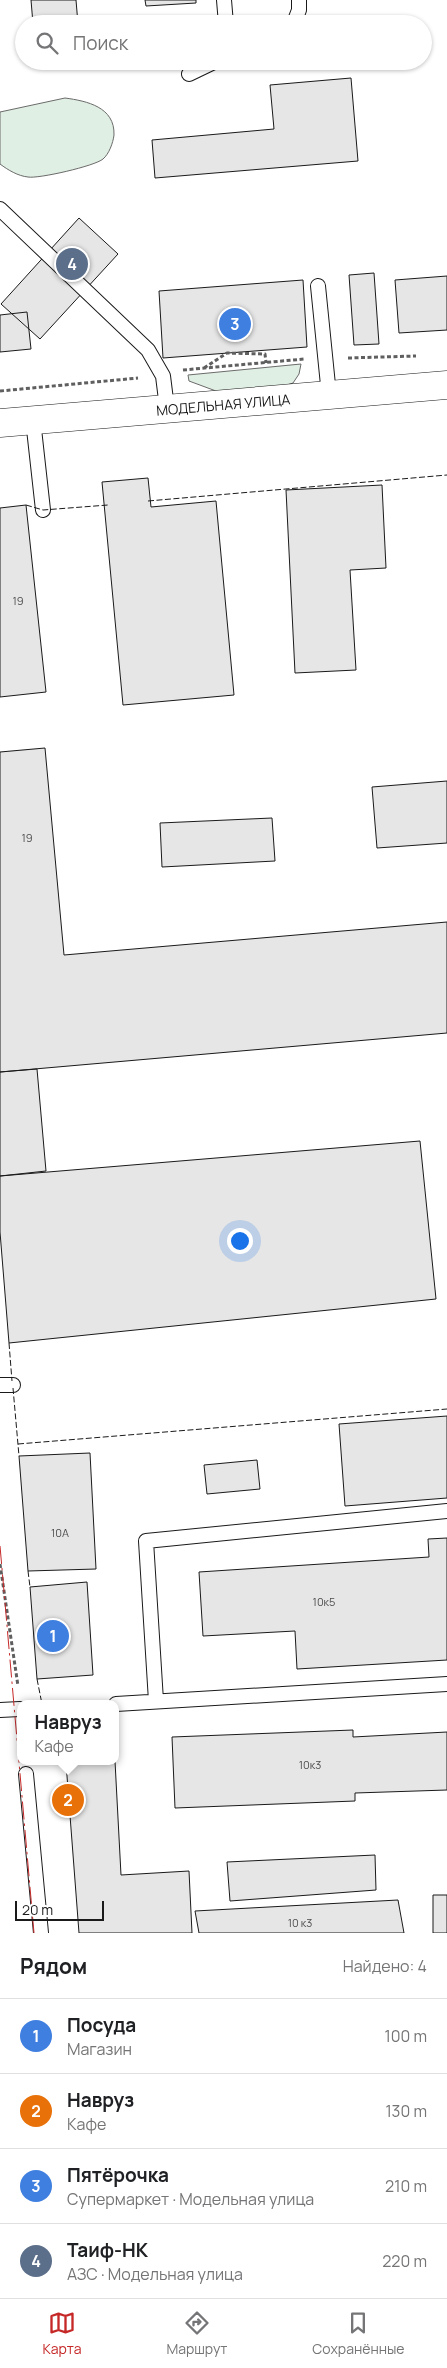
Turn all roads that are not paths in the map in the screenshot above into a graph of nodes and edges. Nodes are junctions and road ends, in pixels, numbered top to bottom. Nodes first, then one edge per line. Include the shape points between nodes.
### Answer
1 (224, 0) edge
2 (299, 0) edge
3 (225, 15) edge
4 (297, 15) edge
5 (197, 70) edge
6 (189, 74) dead end
7 (0, 209) edge
8 (318, 286) dead end
9 (447, 385) edge
10 (329, 395) junction
11 (167, 408) junction
12 (34, 420) junction
13 (0, 424) edge
14 (43, 510) dead end
15 (447, 1510) edge
16 (447, 1684) edge
17 (156, 1701) junction
18 (119, 1704) edge
19 (17, 1709) edge
20 (0, 1710) edge
21 (26, 1774) dead end
22 (41, 1933) edge

1 - 3 lane
2 - 4 lane
5 - 6 lane
7 - 11 lane via 148,350 163,376
8 - 10 lane
9 - 10 street, МОДЕЛЬНАЯ УЛИЦА
10 - 11 street, МОДЕЛЬНАЯ УЛИЦА
11 - 12 street, МОДЕЛЬНАЯ УЛИЦА
12 - 13 street, МОДЕЛЬНАЯ УЛИЦА
12 - 14 lane
15 - 17 lane via 146,1541
16 - 17 lane
17 - 18 lane
19 - 20 lane
21 - 22 lane

